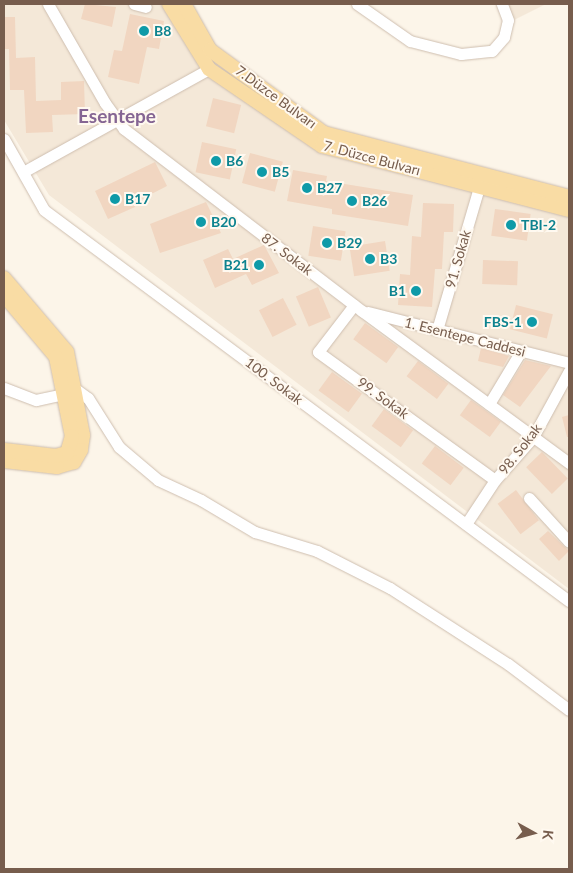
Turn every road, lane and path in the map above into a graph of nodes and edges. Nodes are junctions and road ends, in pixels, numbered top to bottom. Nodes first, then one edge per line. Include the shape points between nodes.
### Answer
1 (48, 4) edge
2 (134, 4) edge
3 (168, 4) edge
4 (184, 4) edge
5 (357, 4) edge
6 (502, 4) edge
7 (146, 7) dead end
8 (209, 69) junction
9 (117, 119) junction
10 (4, 139) edge
11 (23, 172) junction
12 (479, 187) junction
13 (569, 197) edge
14 (569, 210) edge
15 (4, 278) edge
16 (4, 295) edge
17 (358, 308) junction
18 (438, 330) junction
19 (521, 351) junction
20 (569, 364) edge
21 (569, 372) edge
22 (4, 388) edge
23 (69, 391) junction
24 (489, 404) junction
25 (533, 437) junction
26 (4, 450) edge
27 (4, 461) edge
28 (569, 463) edge
29 (496, 480) junction
30 (529, 498) dead end
31 (466, 524) junction
32 (569, 542) edge
33 (569, 602) edge
34 (569, 710) edge

1 - 9 street, 87. Sokak
2 - 7 street
3 - 8 main road, 7. Düzce Bulvarı
4 - 13 main road, 7.Düzce Bulvarı via 210,50 324,133
5 - 6 street via 410,41 461,54 492,51 504,37 508,20
8 - 9 street
8 - 12 main road, 7. Düzce Bulvarı via 322,146
9 - 11 street
9 - 17 street, 87. Sokak via 124,130
10 - 11 street, 100. Sokak
11 - 31 street, 100. Sokak via 44,210
12 - 14 main road, 7. Düzce Bulvarı
12 - 18 street, 91. Sokak
15 - 23 main road via 66,352
16 - 23 main road via 56,357
17 - 18 street, 1. Esentepe Caddesi
17 - 24 street, 87. Sokak
17 - 29 street, 99. Sokak via 318,352
18 - 19 street, 1. Esentepe Caddesi
19 - 20 street, 1. Esentepe Caddesi
19 - 24 street
21 - 25 street, 98. Sokak
22 - 23 street via 36,400
23 - 26 main road via 72,436 67,453 56,456
23 - 27 main road via 83,436 82,450 74,462 57,467
23 - 34 street via 88,398 119,448 158,480 201,500 254,532 318,551 390,588 508,664
24 - 25 street, 87. Sokak
25 - 28 street, 87. Sokak
25 - 29 street, 98. Sokak
29 - 31 street, 98. Sokak
30 - 32 street
31 - 33 street, 100. Sokak

